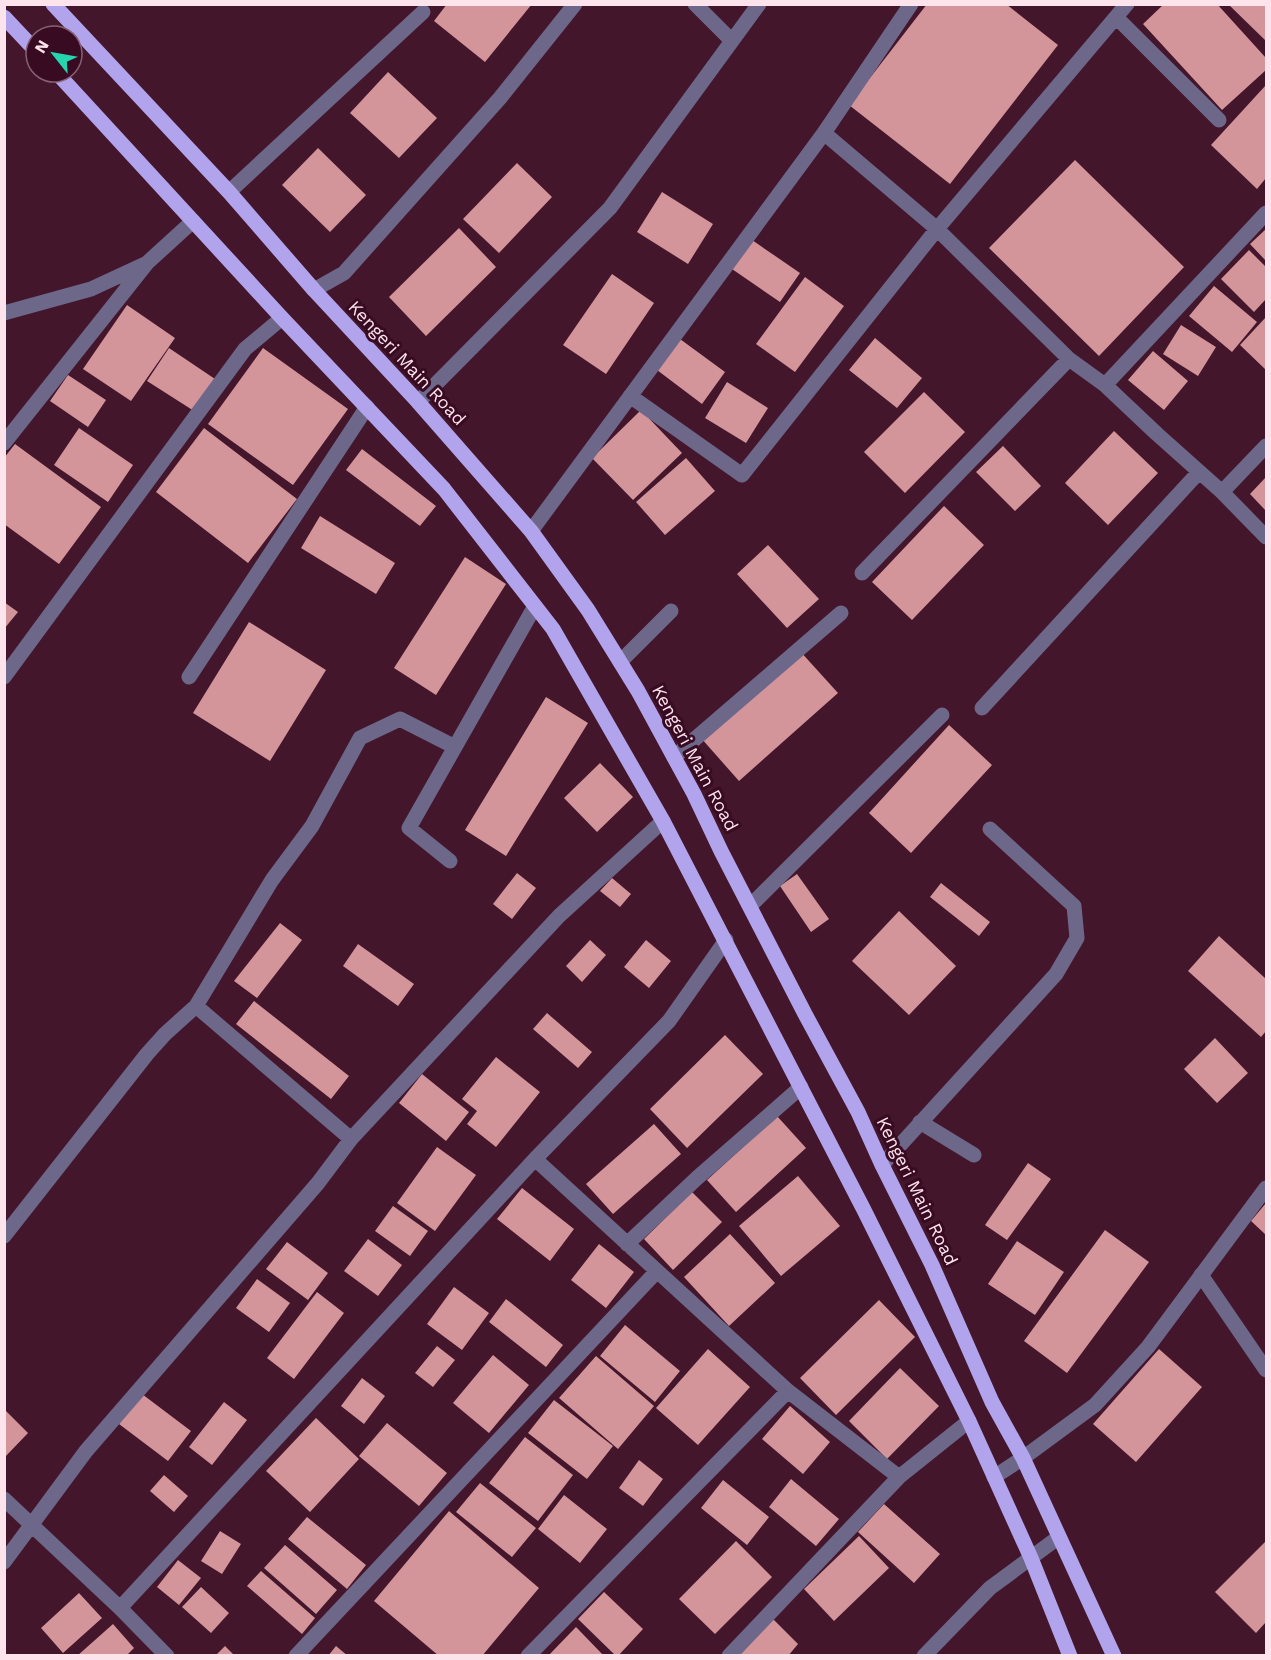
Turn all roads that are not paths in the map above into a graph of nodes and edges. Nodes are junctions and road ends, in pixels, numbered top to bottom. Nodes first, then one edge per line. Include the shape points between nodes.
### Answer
1 (53, 4) edge
2 (575, 4) edge
3 (695, 4) edge
4 (759, 4) edge
5 (911, 4) edge
6 (1127, 4) edge
7 (423, 12) dead end
8 (4, 16) edge
9 (1116, 17) junction
10 (24, 38) edge
11 (732, 41) junction
12 (67, 84) edge
13 (1219, 120) dead end
14 (824, 133) junction
15 (229, 192) junction
16 (1266, 213) edge
17 (193, 221) junction
18 (937, 229) junction
19 (147, 263) junction
20 (314, 290) junction
21 (6, 312) edge
22 (282, 318) junction
23 (1069, 359) junction
24 (1105, 385) junction
25 (630, 396) junction
26 (418, 402) junction
27 (367, 407) junction
28 (4, 443) edge
29 (1266, 446) edge
30 (1199, 472) junction
31 (1222, 492) junction
32 (531, 531) junction
33 (1266, 537) edge
34 (862, 573) dead end
35 (535, 606) junction
36 (670, 611) dead end
37 (841, 613) dead end
38 (620, 662) junction
39 (4, 677) edge
40 (189, 677) dead end
41 (982, 708) dead end
42 (942, 715) dead end
43 (455, 747) junction
44 (674, 757) junction
45 (663, 821) junction
46 (990, 828) dead end
47 (450, 861) dead end
48 (750, 906) junction
49 (726, 940) junction
50 (196, 1006) junction
51 (801, 1087) junction
52 (920, 1122) junction
53 (351, 1138) junction
54 (974, 1155) dead end
55 (535, 1159) junction
56 (882, 1165) junction
57 (1266, 1188) edge
58 (4, 1236) edge
59 (627, 1244) junction
60 (657, 1271) junction
61 (1201, 1275) junction
62 (1266, 1370) edge
63 (788, 1391) junction
64 (969, 1421) junction
65 (1023, 1458) junction
66 (899, 1477) junction
67 (994, 1477) junction
68 (4, 1499) edge
69 (33, 1524) junction
70 (1059, 1537) junction
71 (1031, 1558) junction
72 (4, 1562) edge
73 (120, 1608) junction
74 (167, 1656) edge
75 (296, 1656) edge
76 (528, 1656) edge
77 (729, 1656) edge
78 (924, 1656) edge
79 (1070, 1656) edge
80 (1113, 1656) edge

1 - 15 main road, Kengeri Main Road
2 - 20 street via 501,98 344,273
3 - 11 street
4 - 11 street
5 - 14 street
6 - 9 street
7 - 15 street
8 - 10 main road
9 - 13 street
9 - 18 street
11 - 26 street via 610,208
12 - 17 main road
14 - 18 street
14 - 25 street
15 - 20 main road, Kengeri Main Road
16 - 24 street
17 - 19 street
17 - 22 main road
18 - 23 street
18 - 25 street via 742,474
19 - 21 street via 91,289
19 - 28 street
20 - 26 main road, Kengeri Main Road
22 - 27 main road
22 - 39 street via 245,349
23 - 24 street
23 - 34 street
24 - 30 street
25 - 32 street
26 - 32 main road, Kengeri Main Road
27 - 35 main road via 444,489
27 - 40 street
29 - 31 street
30 - 31 street
30 - 41 street
31 - 33 street
32 - 38 main road, Kengeri Main Road
35 - 43 street
35 - 45 main road via 553,629
36 - 38 street
37 - 44 street
38 - 44 main road, Kengeri Main Road
42 - 48 street
43 - 47 street via 409,828
43 - 50 street via 400,719 360,738 312,826 272,880
44 - 48 main road, Kengeri Main Road
45 - 49 main road
45 - 53 street via 559,916
46 - 52 street via 1074,906 1077,938 1056,974
48 - 56 main road, Kengeri Main Road
49 - 51 main road
49 - 55 street via 669,1021
50 - 53 street
50 - 58 street via 147,1054
51 - 59 street
51 - 64 main road
52 - 54 street
52 - 56 street
53 - 69 street via 318,1183 86,1451
55 - 59 street
55 - 73 street
56 - 65 main road, Kengeri Main Road via 932,1265 992,1402
57 - 61 street
59 - 60 street
60 - 63 street
60 - 75 street
61 - 62 street
61 - 65 street via 1148,1347 1095,1405
63 - 66 street
63 - 76 street
64 - 66 street
64 - 67 main road
65 - 67 street
65 - 70 main road, Kengeri Main Road
66 - 77 street
67 - 71 main road
68 - 69 street
69 - 72 street
69 - 73 street
70 - 71 street
70 - 80 main road, Kengeri Main Road
71 - 78 street via 990,1588
71 - 79 main road
73 - 74 street

